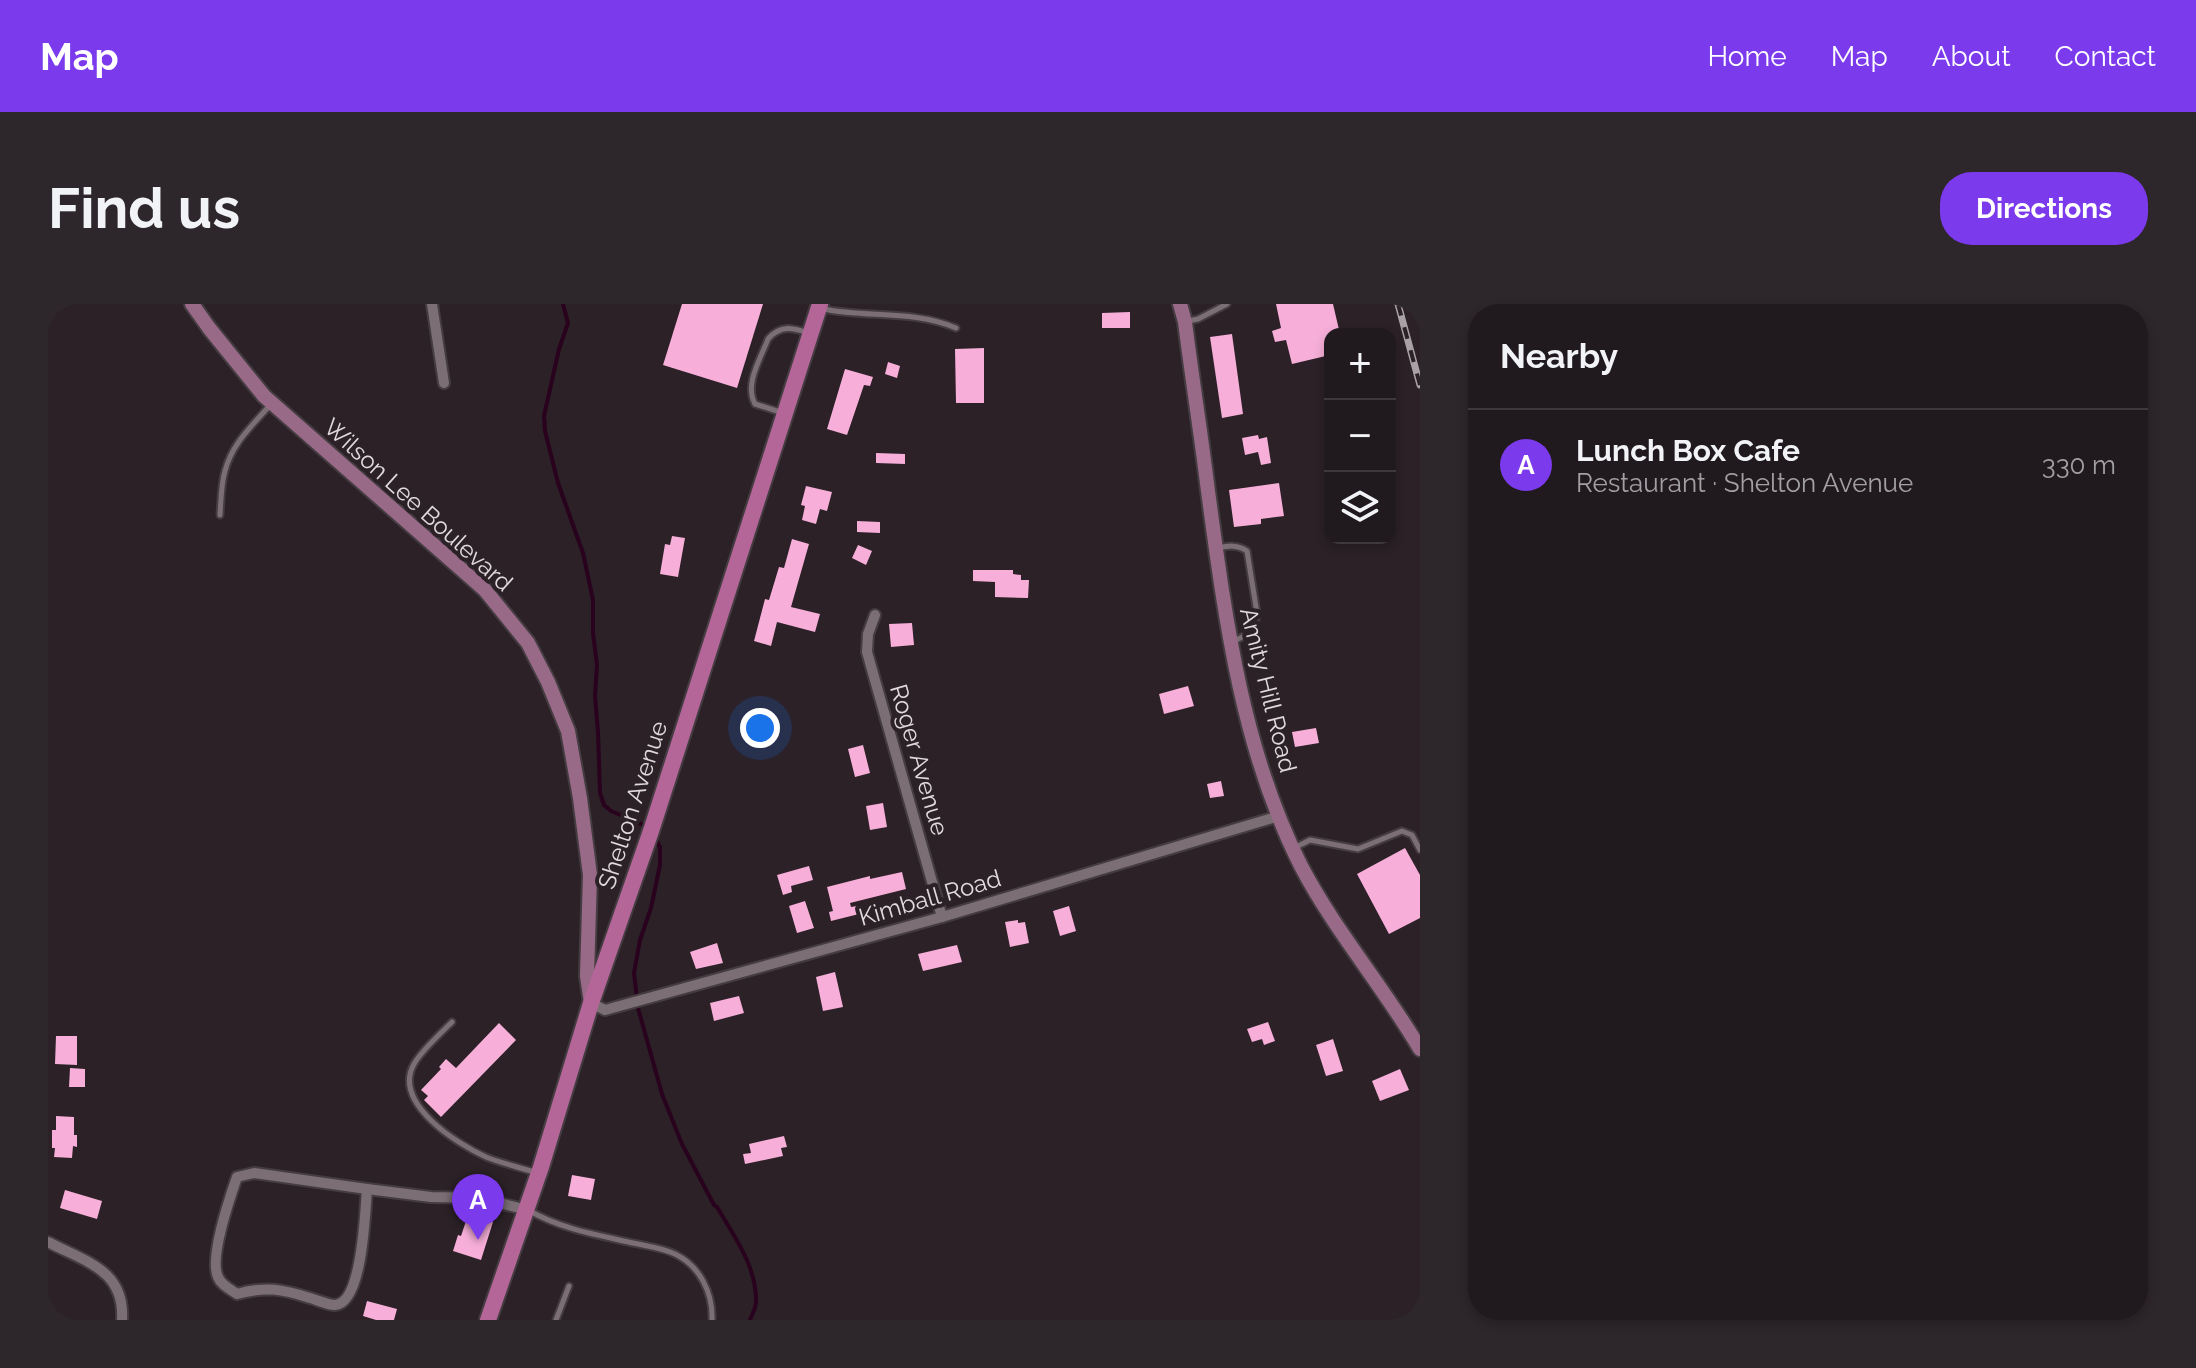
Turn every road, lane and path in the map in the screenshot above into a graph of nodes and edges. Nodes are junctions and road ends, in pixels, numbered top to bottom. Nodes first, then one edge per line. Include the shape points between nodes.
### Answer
1 (192, 304) edge
2 (432, 304) edge
3 (1180, 304) edge
4 (1227, 304) edge
5 (819, 306) edge
6 (1185, 322) junction
7 (956, 328) dead end
8 (811, 333) junction
9 (444, 383) dead end
10 (272, 403) junction
11 (785, 413) junction
12 (220, 515) dead end
13 (1215, 548) junction
14 (875, 615) dead end
15 (1230, 644) junction
16 (1279, 816) junction
17 (1293, 848) junction
18 (1420, 850) edge
19 (942, 917) junction
20 (591, 1003) junction
21 (452, 1022) dead end
22 (1420, 1049) edge
23 (539, 1174) junction
24 (367, 1189) junction
25 (527, 1210) junction
26 (48, 1242) edge
27 (569, 1286) dead end
28 (490, 1319) edge
29 (122, 1320) edge
30 (556, 1320) edge
31 (712, 1320) edge

1 - 10 street, Wilson Lee Boulevard
2 - 9 street
3 - 6 street, Amity Hill Road
4 - 6 lane
5 - 7 lane via 851,314 929,318
5 - 8 main road, Shelton Avenue
6 - 13 street, Amity Hill Road
8 - 11 main road, Shelton Avenue
8 - 11 lane via 788,327 773,333 750,387 755,404
10 - 12 lane via 232,452 224,472
10 - 20 street, Wilson Lee Boulevard via 485,590 528,643 568,731 580,798 590,875
11 - 20 main road, Shelton Avenue
13 - 15 street, Amity Hill Road
13 - 15 lane via 1233,545 1247,551 1257,613 1250,633
14 - 19 street, Roger Avenue via 867,652
15 - 16 street, Amity Hill Road
16 - 17 street, Amity Hill Road
16 - 19 street, Kimball Road
17 - 18 lane via 1310,840 1358,849 1402,831 1412,835
17 - 22 street, Amity Hill Road via 1327,911
19 - 20 street, Kimball Road via 605,1010
20 - 23 main road, Shelton Avenue
21 - 23 lane via 413,1064 408,1085 414,1100 444,1133 487,1157
23 - 25 main road, Shelton Avenue
24 - 24 street via 359,1271 343,1301 335,1305 281,1289 237,1294 217,1277 215,1260 237,1177 254,1173
24 - 25 street via 480,1198
25 - 28 main road, Shelton Avenue
25 - 31 lane via 578,1231 676,1254 706,1283
26 - 29 street via 113,1280 121,1296
27 - 30 lane

